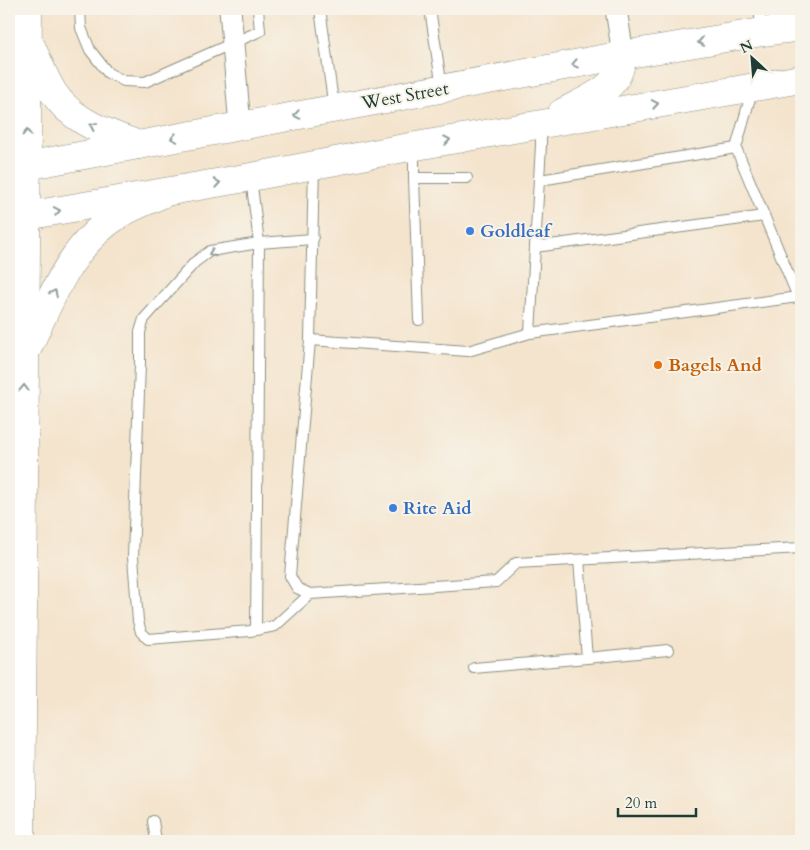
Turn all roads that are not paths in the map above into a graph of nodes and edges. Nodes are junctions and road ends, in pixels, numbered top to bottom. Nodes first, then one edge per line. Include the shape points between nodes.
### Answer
1 (28, 9) edge
2 (80, 9) edge
3 (230, 9) edge
4 (258, 9) edge
5 (320, 9) edge
6 (430, 9) edge
7 (616, 9) edge
8 (761, 20) edge
9 (801, 27) edge
10 (28, 40) junction
11 (233, 42) junction
12 (623, 55) junction
13 (801, 79) edge
14 (753, 87) junction
15 (442, 89) junction
16 (334, 109) junction
17 (541, 124) junction
18 (240, 126) junction
19 (138, 145) junction
20 (414, 146) junction
21 (736, 148) junction
22 (314, 165) junction
23 (18, 167) edge
24 (251, 177) junction
25 (414, 178) junction
26 (467, 178) dead end
27 (540, 180) junction
28 (167, 192) junction
29 (764, 216) junction
30 (18, 218) edge
31 (313, 240) junction
32 (259, 243) junction
33 (535, 247) junction
34 (799, 298) edge
35 (419, 320) dead end
36 (530, 333) junction
37 (310, 340) junction
38 (25, 353) junction
39 (801, 548) edge
40 (579, 560) junction
41 (310, 594) junction
42 (256, 630) junction
43 (668, 650) dead end
44 (587, 658) junction
45 (474, 668) dead end
46 (153, 821) dead end
47 (21, 841) edge
48 (156, 841) edge

1 - 10 main road
2 - 11 lane via 81,28 90,50 108,74 124,81 145,82
3 - 11 street
4 - 11 lane via 260,31
5 - 16 lane
6 - 15 lane
7 - 12 street
8 - 9 main road, West Street
8 -> 12 main road, West Street
19 -> 10 main road via 86,123 68,110 52,92
23 -> 10 main road
11 - 18 street
12 -> 15 main road, West Street
12 - 17 main road via 613,82
13 - 14 main road
17 -> 14 main road
14 - 21 lane
15 - 16 main road, West Street
16 -> 18 main road, West Street
20 -> 17 main road
17 - 27 lane
18 -> 19 main road, West Street
19 - 23 main road, West Street
20 - 22 main road
20 - 25 lane
21 - 27 lane
21 - 29 lane
22 - 24 main road
22 - 31 lane
23 - 30 main road
28 -> 24 main road
24 - 32 lane
25 - 26 lane
25 - 35 lane
27 - 33 lane
30 -> 28 main road
38 -> 28 main road via 76,253 92,235 118,215
29 - 33 lane
29 - 34 lane
30 - 38 main road
31 - 32 lane
31 - 37 lane
32 - 42 lane
32 -> 42 lane via 210,251 195,262 144,319 140,332 133,557 138,622 148,639
33 - 36 lane
34 - 36 lane
36 - 37 lane via 468,351
37 - 41 lane via 290,576 297,588
47 -> 38 main road
39 - 40 lane
40 - 41 lane via 516,563 496,582
40 - 44 lane
41 - 42 lane via 275,626
43 - 44 lane
44 - 45 lane
46 - 48 lane

